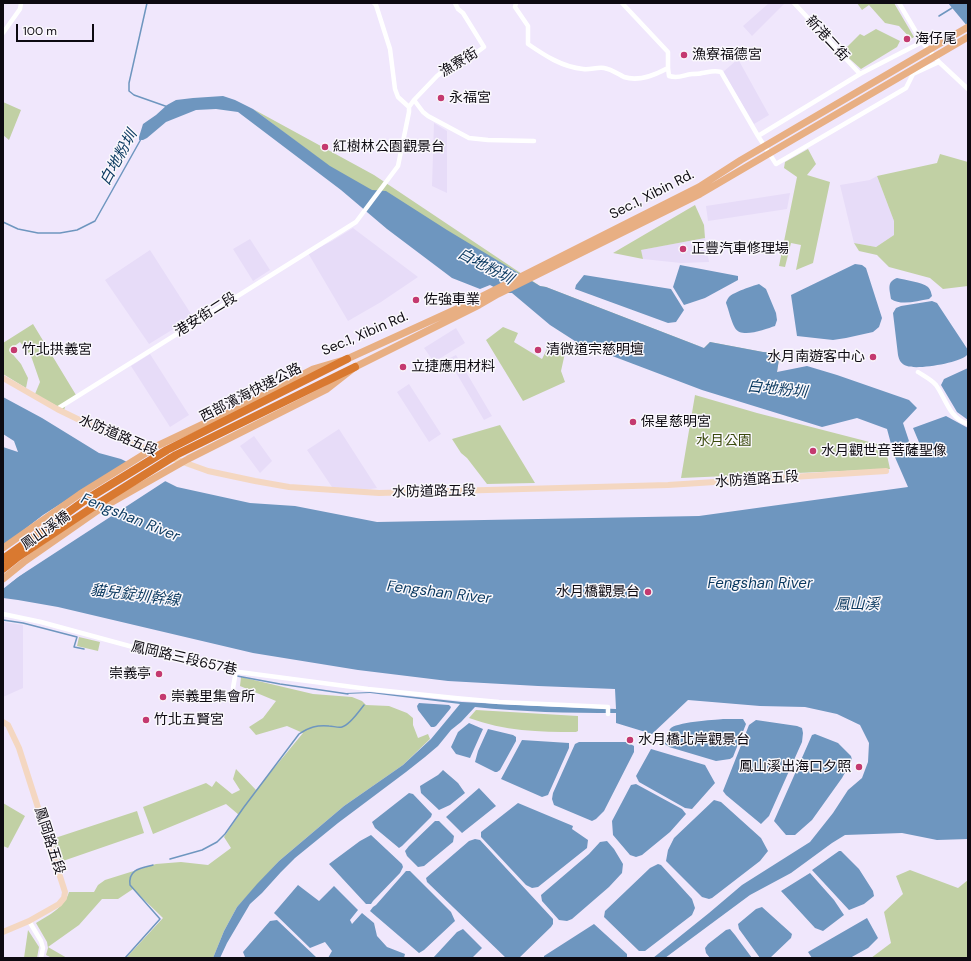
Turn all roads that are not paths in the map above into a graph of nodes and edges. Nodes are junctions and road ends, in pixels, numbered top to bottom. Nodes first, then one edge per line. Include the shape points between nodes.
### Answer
1 (21, 3) edge
2 (374, 3) edge
3 (455, 3) edge
4 (516, 3) edge
5 (622, 3) edge
6 (794, 3) edge
7 (900, 3) edge
8 (968, 27) edge
9 (3, 33) edge
10 (968, 37) edge
11 (922, 42) junction
12 (939, 62) junction
13 (668, 68) junction
14 (860, 74) junction
15 (968, 89) edge
16 (414, 100) junction
17 (409, 107) junction
18 (758, 136) junction
19 (534, 142) dead end
20 (764, 146) junction
21 (769, 153) junction
22 (496, 292) junction
23 (347, 359) junction
24 (355, 367) junction
25 (918, 372) dead end
26 (3, 378) edge
27 (57, 409) junction
28 (968, 424) edge
29 (160, 445) joint
30 (167, 450) joint
31 (176, 455) joint
32 (188, 459) joint
33 (886, 471) dead end
34 (3, 548) edge
35 (3, 559) edge
36 (3, 569) edge
37 (3, 579) edge
38 (3, 614) edge
39 (236, 671) junction
40 (233, 688) dead end
41 (608, 714) dead end
42 (3, 722) edge
43 (29, 922) junction
44 (3, 932) edge
45 (41, 958) edge

1 - 9 street via 20,9
2 - 17 street via 390,49 395,89 398,97
3 - 16 street, 漁寮街 via 484,47 472,56 465,56 446,68
4 - 13 street via 515,7 528,26 528,44 546,57 571,67 584,70 605,68 636,79 652,76
5 - 13 street via 668,52
6 - 14 street, 新港二街
7 - 11 street
8 - 20 main road, Sec.1, Xibin Rd.
10 - 21 main road, Sec.1, Xibin Rd.
11 - 12 street
11 - 14 street
12 - 15 street
12 - 21 street via 913,74 906,88 776,164
13 - 18 street via 669,76 675,78 716,70 721,72
14 - 18 street
16 - 17 street, 漁寮街
16 - 19 street via 428,116 469,138
17 - 27 street, 港安街二段 via 398,166 356,222
18 - 20 street
20 - 21 street
20 - 22 main road, Sec.1, Xibin Rd. via 699,187 528,272
21 - 22 main road, Sec.1, Xibin Rd. via 700,194 542,273
22 - 23 main road, Sec.1, Xibin Rd.
22 - 24 main road, Sec.1, Xibin Rd. via 479,305
23 - 29 main road, Sec.1, Xibin Rd. via 313,369
23 - 30 highway, 西部濱海快速公路
24 - 31 highway, 西部濱海快速公路
24 - 32 main road, Sec.1, Xibin Rd. via 327,389
25 - 28 street via 936,384 951,412
26 - 27 street, 水防道路五段
27 - 33 street, 水防道路五段 via 141,447 208,471 289,487 379,493 478,491 668,485
29 - 34 main road, 鳳山溪橋 via 80,494
30 - 35 highway, 鳳山溪橋 via 84,501
31 - 36 highway, 鳳山溪橋
32 - 37 main road, 鳳山溪橋 via 100,509
38 - 39 street, 鳳岡路三段657巷
39 - 40 street
39 - 41 street, 鳳岡路三段657巷 via 368,689 496,702 608,707
42 - 43 street, 鳳岡路五段 via 8,725 19,748 65,892 59,904
43 - 44 street, 鳳岡路五段
43 - 45 street via 41,941

